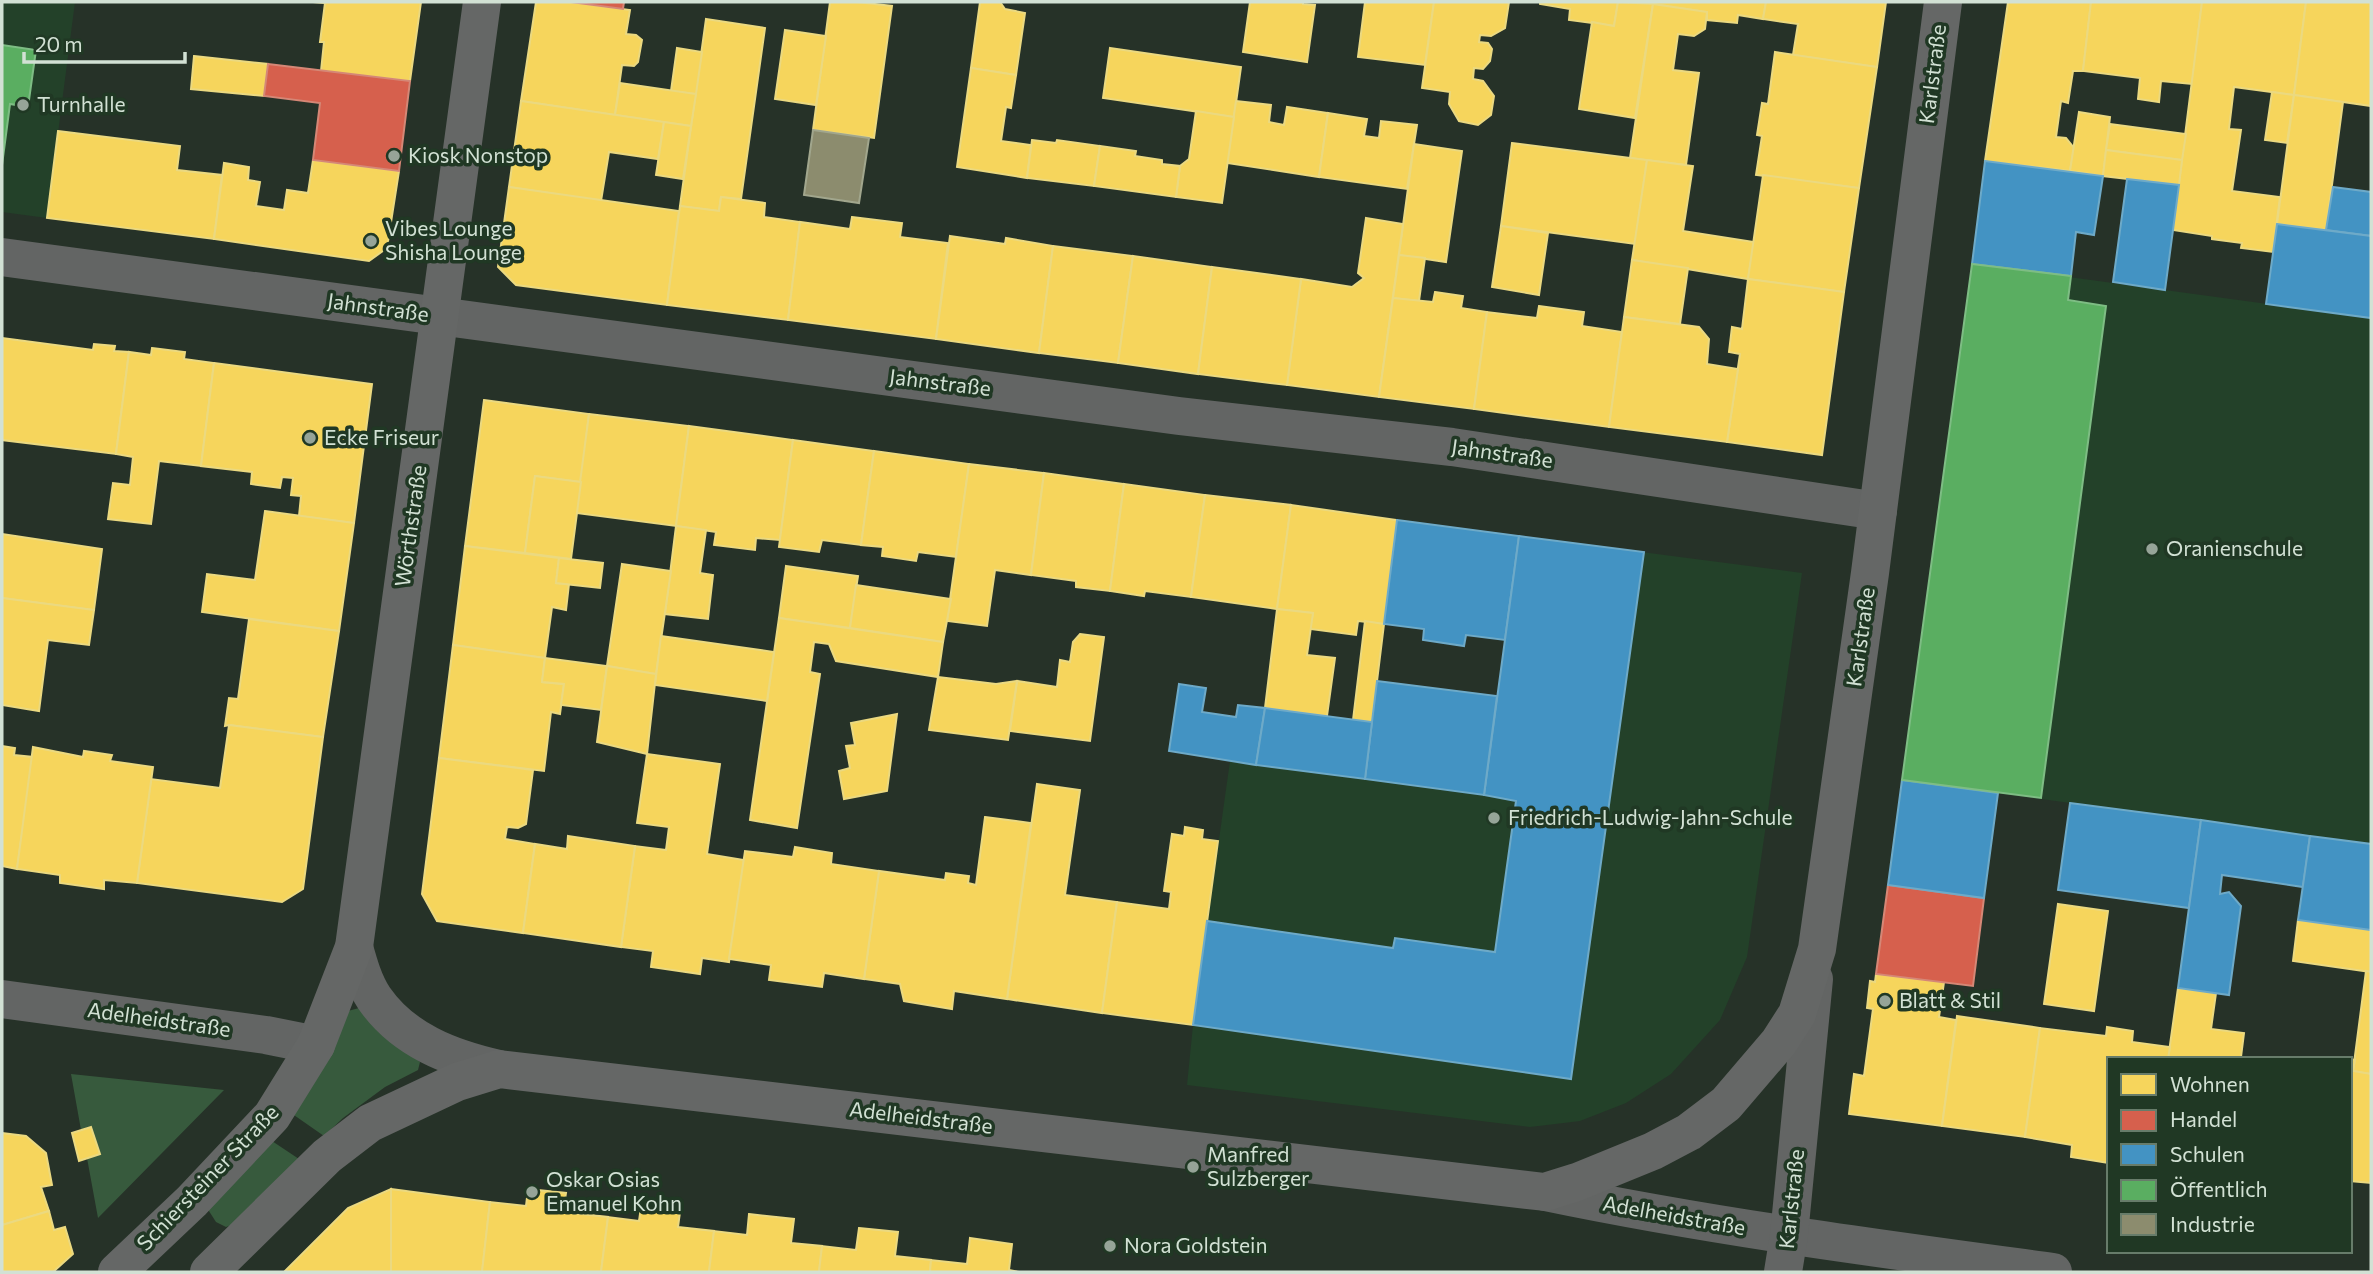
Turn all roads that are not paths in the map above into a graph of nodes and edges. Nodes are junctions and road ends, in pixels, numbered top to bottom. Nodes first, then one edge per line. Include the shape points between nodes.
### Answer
1 (482, 2) edge
2 (1943, 2) edge
3 (2, 257) edge
4 (439, 317) junction
5 (1878, 511) junction
6 (354, 947) junction
7 (1817, 949) junction
8 (2, 999) edge
9 (316, 1045) junction
10 (499, 1069) junction
11 (1545, 1192) junction
12 (1789, 1235) junction
13 (117, 1272) edge
14 (209, 1272) edge
15 (1783, 1272) edge
16 (2053, 1272) edge

1 - 4 street, Wörthstraße
2 - 5 street, Karlstraße
3 - 4 street, Jahnstraße
4 - 5 street, Jahnstraße via 1179,416 1452,447
4 - 6 street, Wörthstraße
5 - 7 street, Karlstraße
6 - 9 street, Wörthstraße
6 - 10 street, Adelheidstraße via 364,980 394,1022 450,1056
7 - 11 street, Adelheidstraße via 1797,1014 1726,1104 1689,1132 1653,1151
7 - 12 street, Karlstraße
8 - 9 street, Adelheidstraße via 266,1034
9 - 13 street, Schiersteiner Straße via 272,1116
10 - 11 street, Adelheidstraße
10 - 14 street via 457,1082 369,1123 327,1156
11 - 12 street, Adelheidstraße
12 - 15 street, Karlstraße
12 - 16 street, Adelheidstraße

